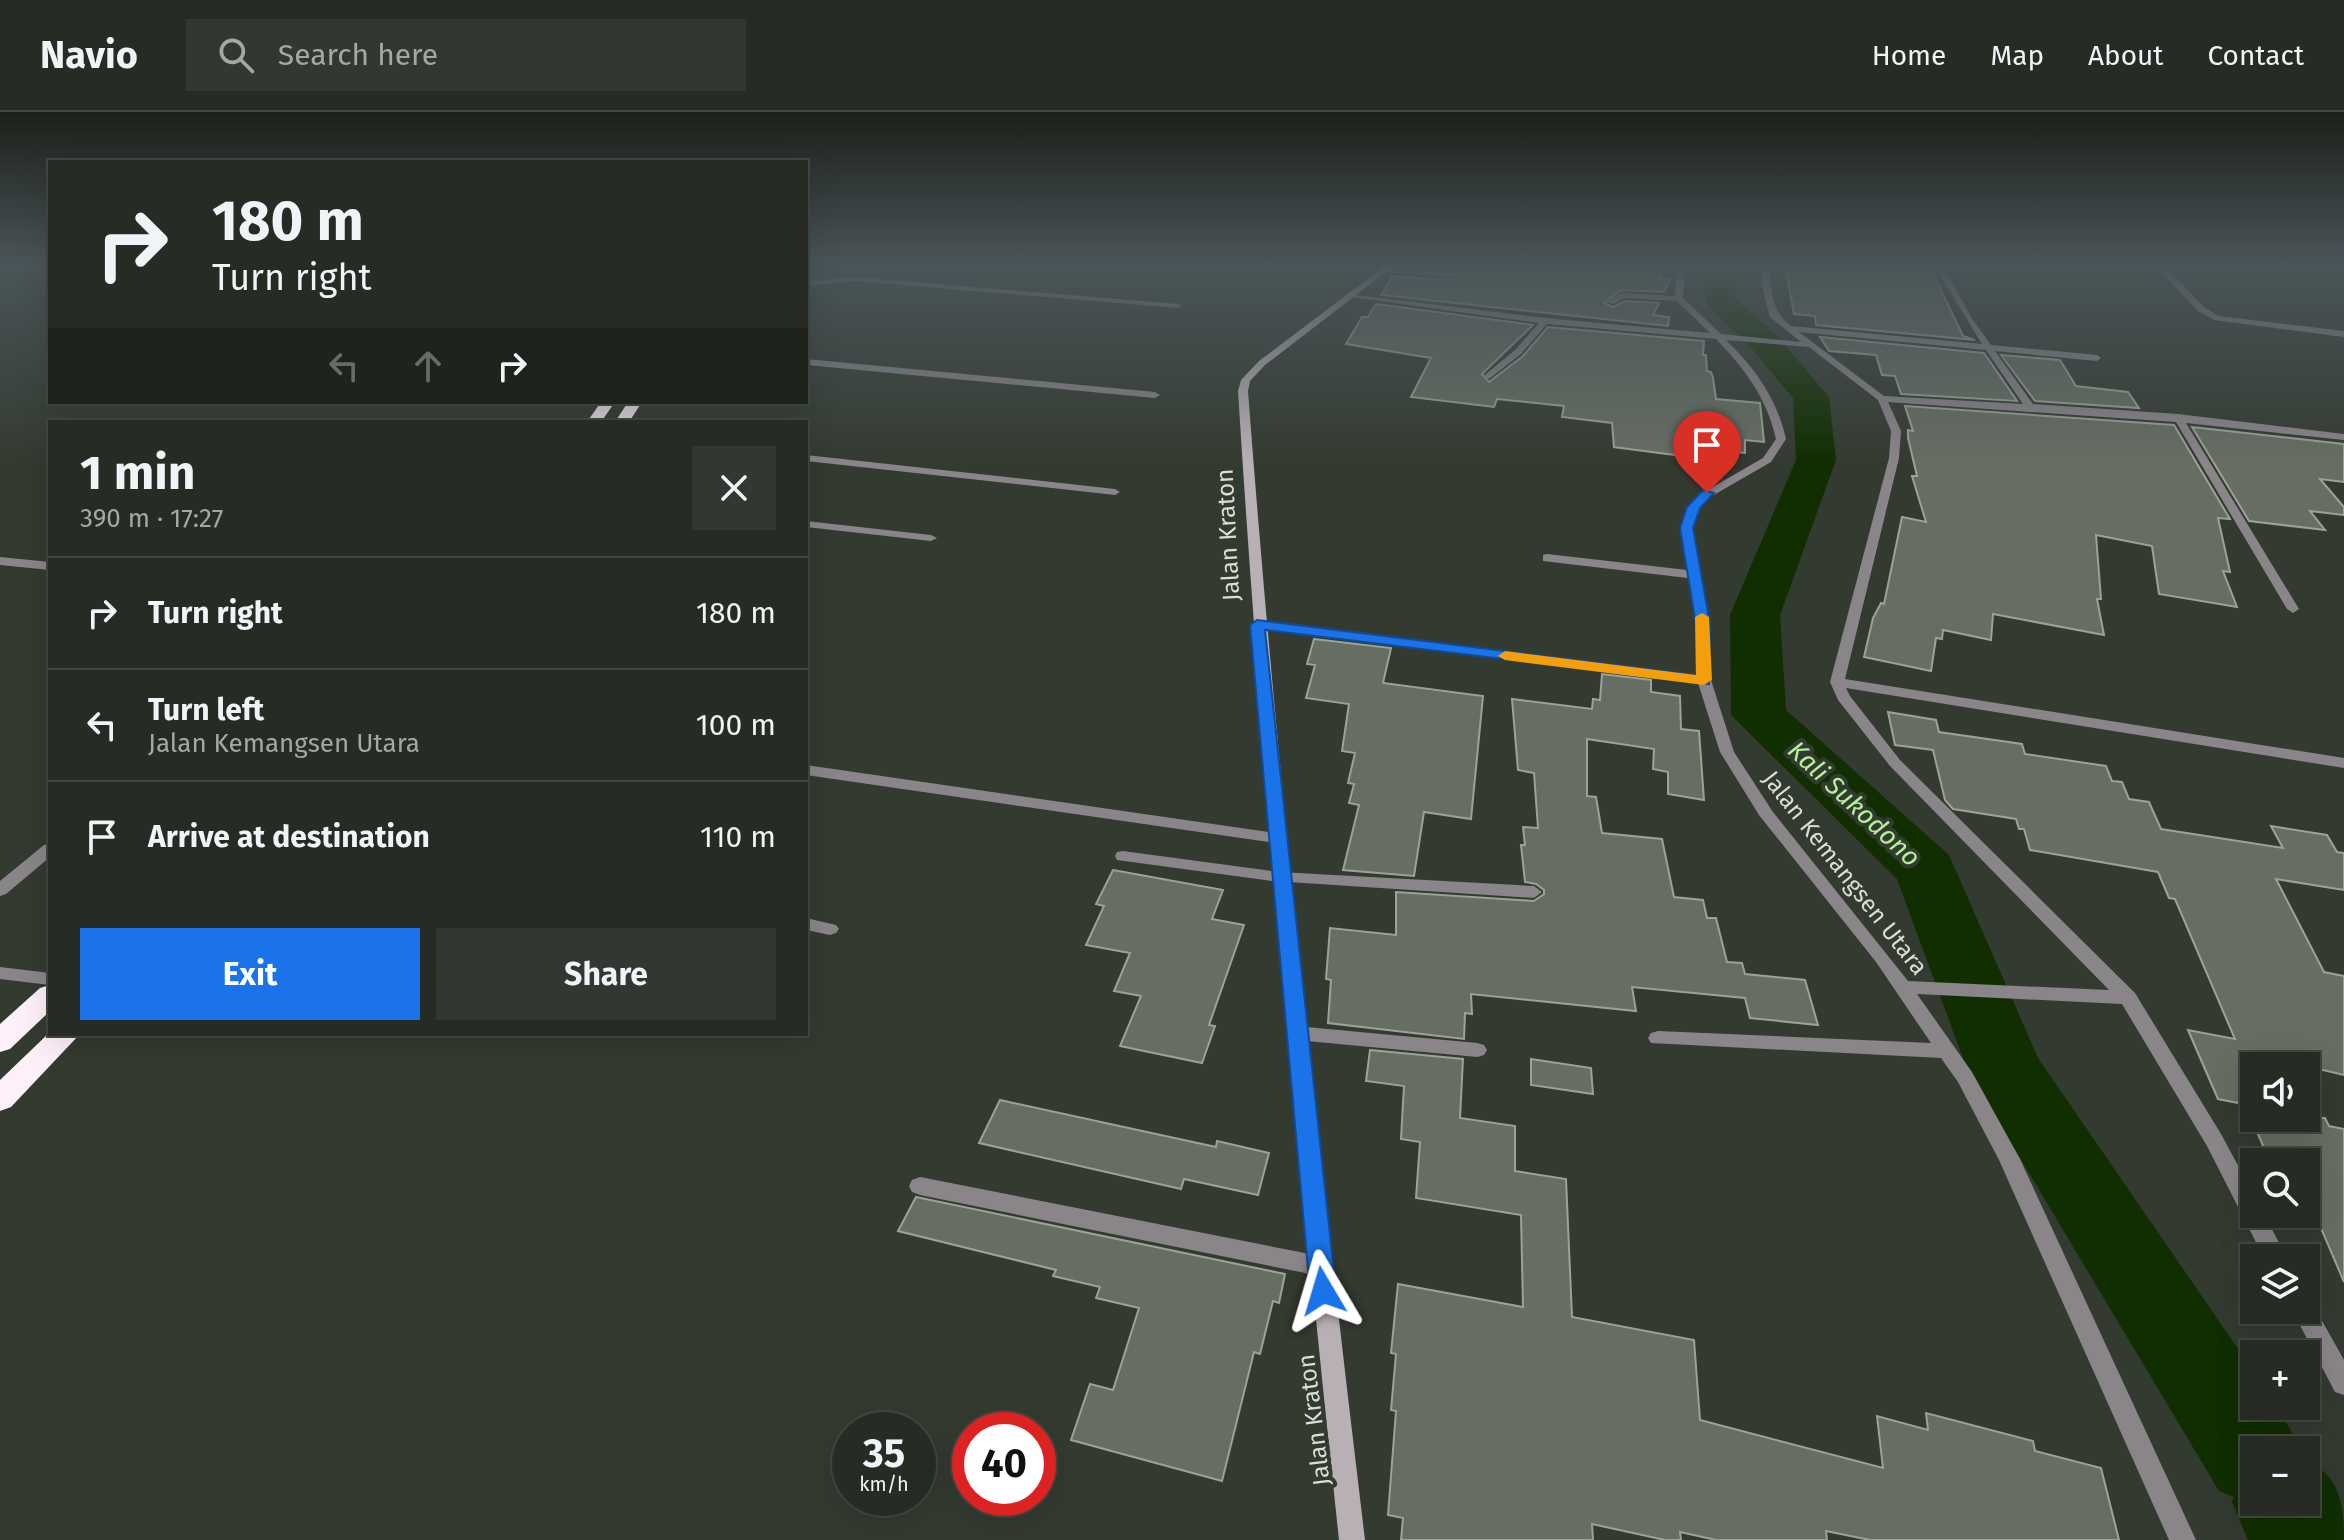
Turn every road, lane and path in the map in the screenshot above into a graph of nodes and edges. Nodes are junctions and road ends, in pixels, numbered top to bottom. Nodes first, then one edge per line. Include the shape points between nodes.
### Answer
1 (1302, 332) edge
2 (1536, 332) edge
3 (1651, 332) edge
4 (1709, 332) edge
5 (1789, 332) edge
6 (1831, 332) edge
7 (1978, 332) edge
8 (1715, 338) junction
9 (1801, 344) junction
10 (1987, 347) junction
11 (2097, 358) dead end
12 (808, 362) edge
13 (1489, 376) dead end
14 (1155, 395) dead end
15 (1882, 399) junction
16 (2028, 404) junction
17 (2178, 417) junction
18 (2344, 437) edge
19 (808, 458) edge
20 (1115, 492) dead end
21 (808, 524) edge
22 (931, 538) dead end
23 (1547, 558) dead end
24 (0, 561) edge
25 (48, 566) edge
26 (1696, 575) junction
27 (2293, 609) dead end
28 (1257, 625) junction
29 (1704, 680) junction
30 (1837, 682) junction
31 (2344, 763) edge
32 (808, 770) edge
33 (1276, 838) junction
34 (48, 851) edge
35 (1123, 856) dead end
36 (1279, 877) junction
37 (0, 890) edge
38 (1534, 892) dead end
39 (808, 924) edge
40 (830, 929) dead end
41 (0, 973) edge
42 (48, 979) edge
43 (1903, 987) junction
44 (48, 997) edge
45 (2128, 998) junction
46 (1296, 1033) junction
47 (64, 1036) edge
48 (1658, 1038) dead end
49 (0, 1041) edge
50 (1477, 1050) dead end
51 (1949, 1051) junction
52 (0, 1099) edge
53 (920, 1186) dead end
54 (2269, 1244) edge
55 (1320, 1266) junction
56 (2312, 1324) edge
57 (2344, 1384) edge
58 (1352, 1540) edge
59 (2183, 1540) edge

1 - 28 street, Jalan Kraton via 1262,363 1244,386
2 - 13 street
3 - 8 street
4 - 8 street, Jalan Kemangsen Utara
5 - 9 street
6 - 10 street
7 - 10 street
8 - 9 street
8 - 26 street, Jalan Kemangsen Utara via 1748,364 1778,420 1781,439 1767,460 1707,493 1694,507 1686,528
9 - 15 street
10 - 11 street
10 - 16 street
12 - 14 street
15 - 16 street
15 - 30 street via 1896,431 1894,458
16 - 17 street
17 - 18 street
17 - 27 street
19 - 20 street
21 - 22 street
23 - 26 street
24 - 25 street
26 - 29 street, Jalan Kemangsen Utara
28 - 29 street
28 - 33 street, Jalan Kraton
29 - 43 street, Jalan Kemangsen Utara via 1740,776
30 - 31 street
30 - 45 street via 1895,763
32 - 33 street
33 - 36 street, Jalan Kraton
34 - 37 street
35 - 36 street
36 - 38 street
36 - 46 street, Jalan Kraton
39 - 40 street
41 - 42 street
43 - 45 street
43 - 51 street, Jalan Kemangsen Utara
44 - 49 highway
45 - 54 street via 2214,1140
46 - 50 street
46 - 55 street, Jalan Kraton
47 - 52 highway
48 - 51 street
51 - 59 street, Jalan Kemangsen Utara via 2009,1159
53 - 55 street
55 - 58 street, Jalan Kraton
56 - 57 street

